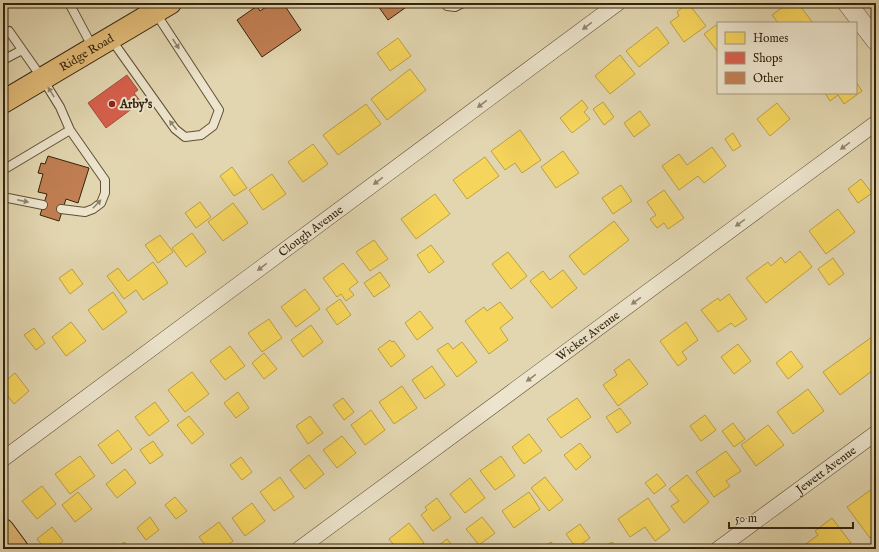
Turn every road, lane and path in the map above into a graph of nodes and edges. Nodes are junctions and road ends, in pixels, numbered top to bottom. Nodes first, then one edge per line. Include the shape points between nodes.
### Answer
1 (69, 3) edge
2 (445, 3) edge
3 (462, 3) edge
4 (618, 3) edge
5 (848, 3) edge
6 (162, 7) edge
7 (5, 31) edge
8 (876, 41) edge
9 (102, 43) junction
10 (22, 50) junction
11 (3, 60) edge
12 (42, 78) junction
13 (3, 102) edge
14 (876, 123) edge
15 (70, 130) junction
16 (3, 170) edge
17 (3, 197) edge
18 (43, 205) dead end
19 (61, 209) dead end
20 (876, 432) edge
21 (3, 458) edge
22 (3, 530) edge
23 (17, 549) edge
24 (299, 549) edge
25 (718, 549) edge

1 - 9 lane
2 - 3 lane via 455,8
4 -> 21 street, Clough Avenue
5 - 8 street
6 - 9 main road, Ridge Road
6 -> 9 lane via 219,110 213,126 200,135 185,137 175,129
7 - 10 lane
9 - 12 main road, Ridge Road
10 - 11 lane
10 - 12 lane
12 - 13 main road, Ridge Road
15 -> 12 lane via 60,107
14 -> 24 street, Wicker Avenue
15 - 16 lane
19 -> 15 lane via 85,212 101,202 105,193 105,180
17 -> 18 lane
20 - 25 street, Jewett Avenue
22 - 23 main road

